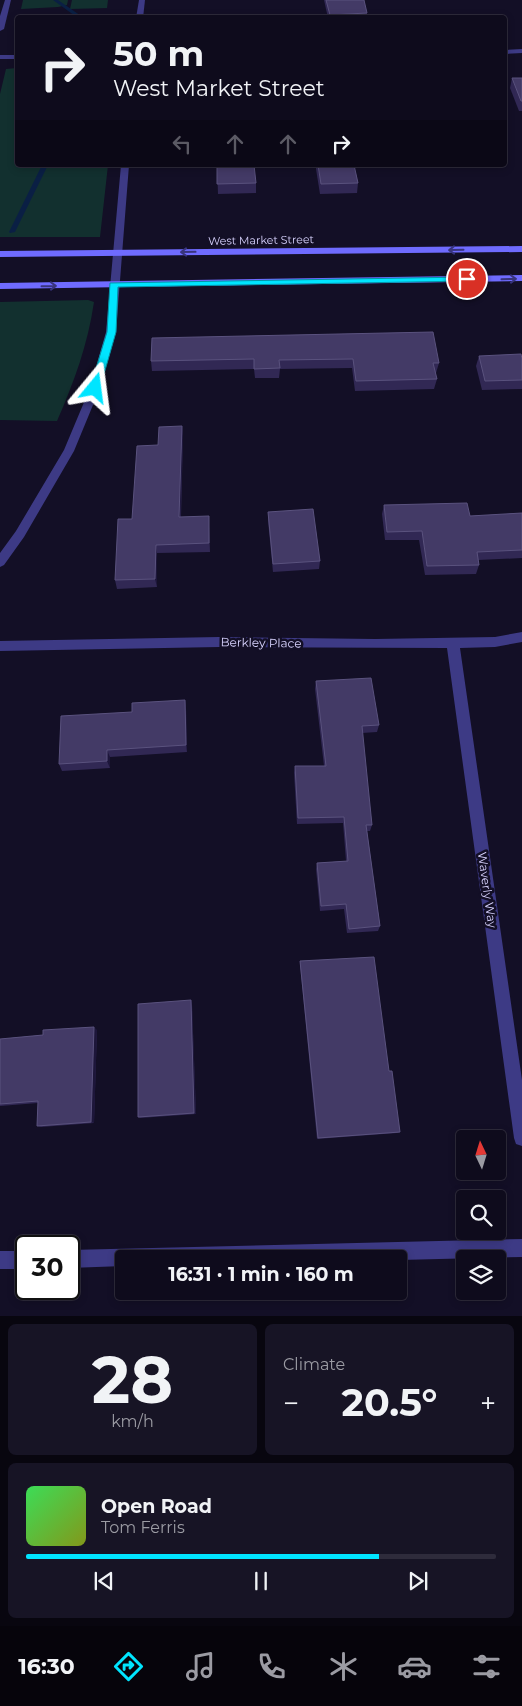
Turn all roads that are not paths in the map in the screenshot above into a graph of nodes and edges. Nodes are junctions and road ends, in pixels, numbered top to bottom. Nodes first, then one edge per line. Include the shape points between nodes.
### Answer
1 (8, 0) edge
2 (142, 0) edge
3 (140, 15) edge
4 (0, 30) edge
5 (522, 51) edge
6 (507, 52) edge
7 (15, 57) edge
8 (0, 58) edge
9 (125, 167) edge
10 (522, 249) edge
11 (116, 253) junction
12 (0, 254) edge
13 (522, 278) edge
14 (114, 285) junction
15 (0, 286) edge
16 (0, 562) edge
17 (522, 637) edge
18 (453, 643) junction
19 (0, 646) edge
20 (522, 1138) edge
21 (522, 1248) edge
22 (80, 1259) edge
23 (0, 1260) edge
24 (15, 1260) edge

1 - 4 street
2 - 3 street
5 - 6 street
7 - 8 street
9 - 11 street
10 -> 11 main road, West Market Street
11 - 12 main road, West Market Street
11 - 14 street
14 -> 13 main road
15 -> 14 main road
14 - 16 street via 111,332 95,388 69,451
17 - 18 street, Berkley Place via 495,642
18 - 19 street, Berkley Place via 219,642
18 - 20 street, Waverly Way
21 - 22 street
23 - 24 street

